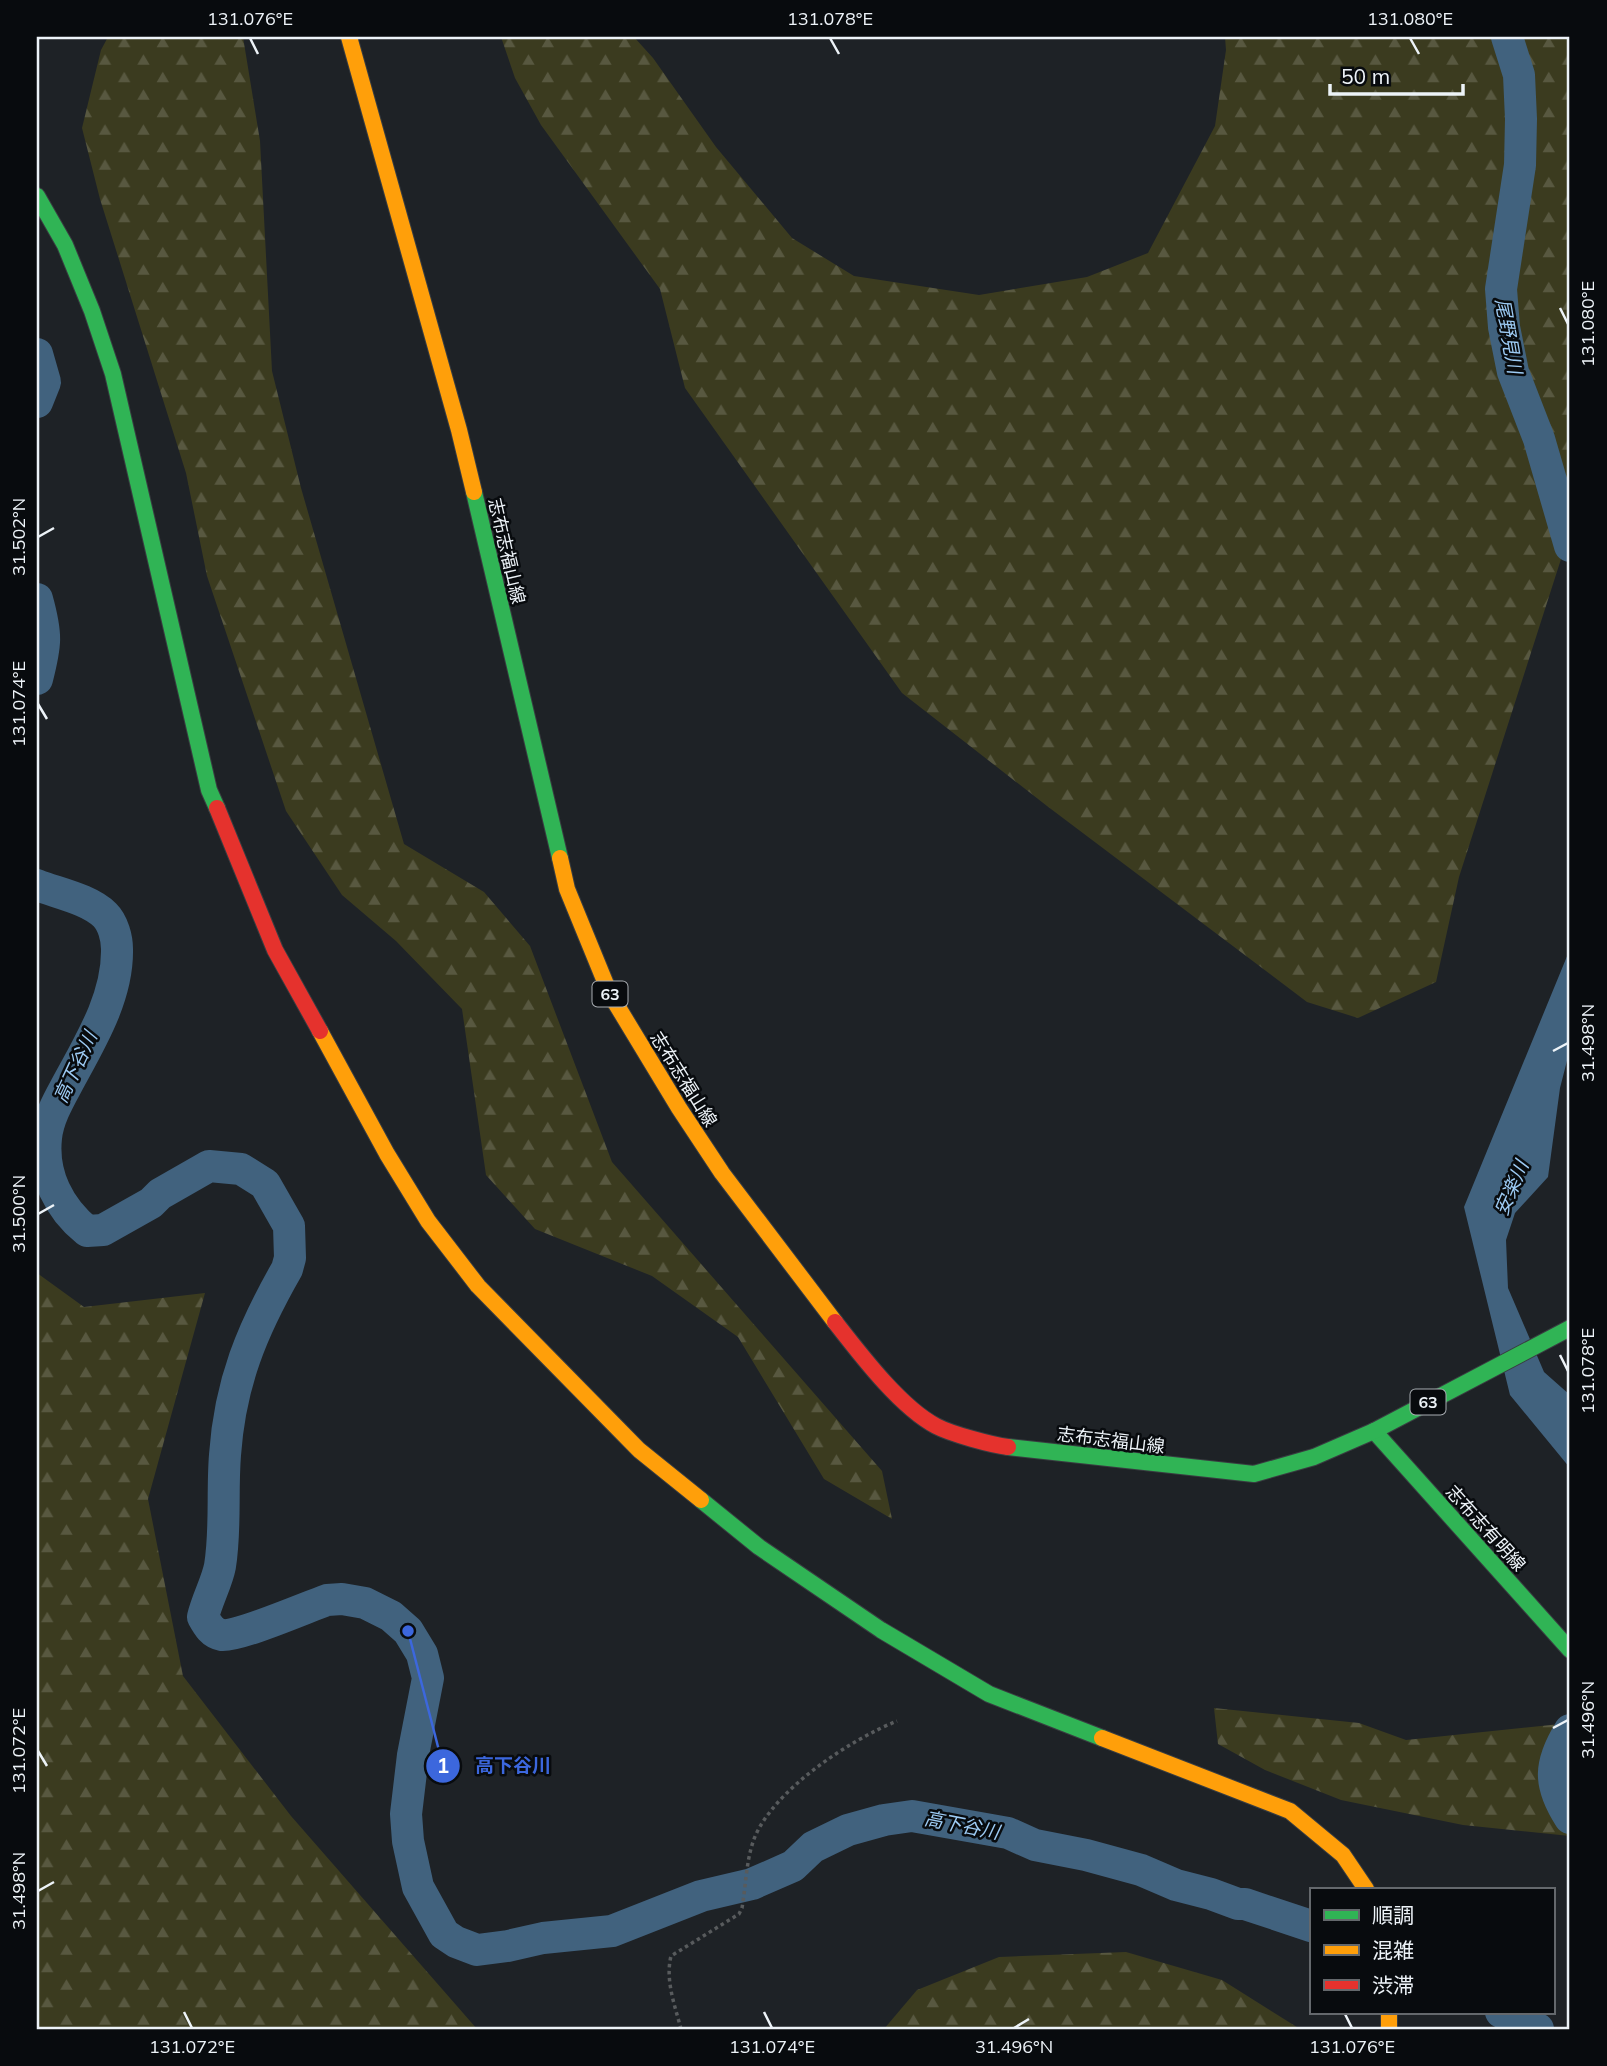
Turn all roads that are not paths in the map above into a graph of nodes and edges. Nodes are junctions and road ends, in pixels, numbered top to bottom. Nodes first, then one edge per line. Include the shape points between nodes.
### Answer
1 (349, 37) edge
2 (37, 196) edge
3 (1570, 1328) edge
4 (1374, 1431) junction
5 (1570, 1650) edge
6 (1366, 1888) edge

1 - 4 main road, 志布志福山線 / 63 via 459,430 567,889 610,994 722,1173 874,1371 936,1426 1001,1446 1254,1474 1314,1457
2 - 6 main road via 69,256 113,374 209,790 275,950 387,1154 428,1221 470,1275 639,1450 759,1547 881,1630 989,1693 1290,1811 1332,1843
3 - 4 main road, 志布志福山線 / 63
4 - 5 main road, 志布志有明線

